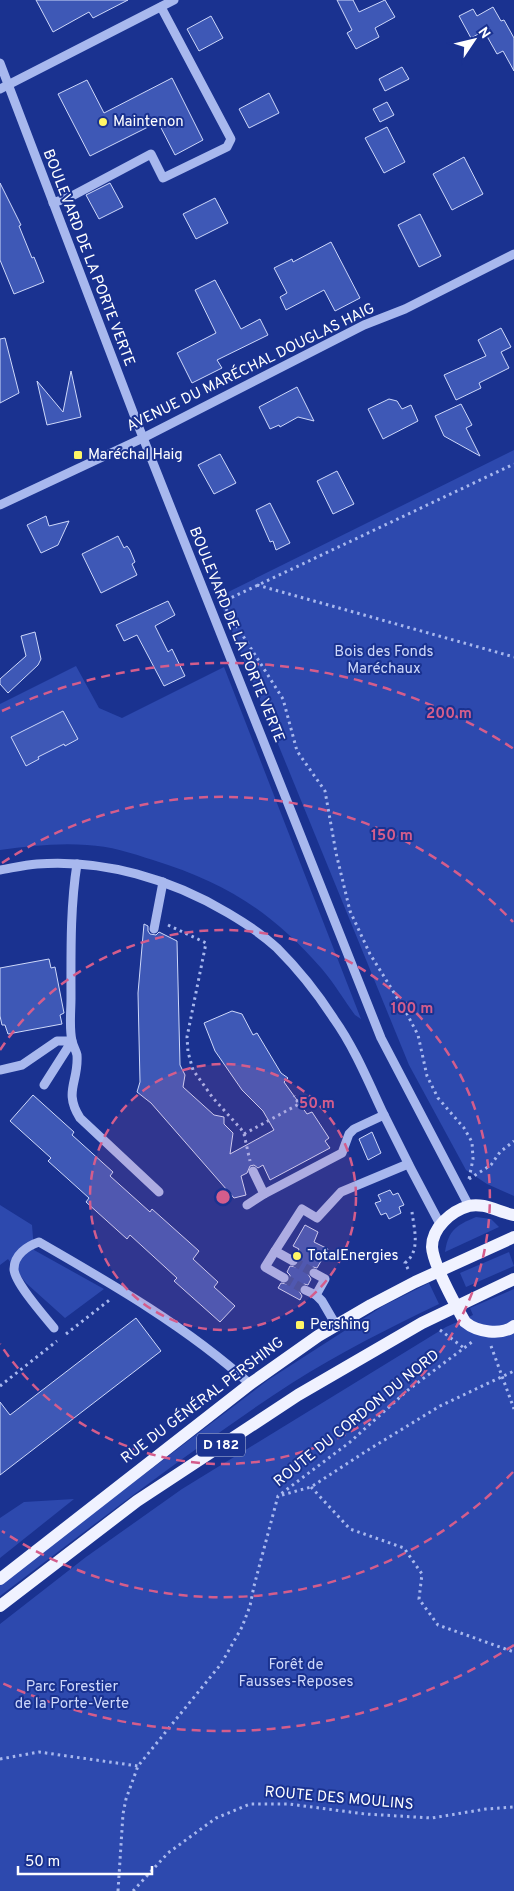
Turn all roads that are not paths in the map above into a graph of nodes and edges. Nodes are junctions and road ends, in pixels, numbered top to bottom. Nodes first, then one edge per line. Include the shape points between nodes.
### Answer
1 (174, 0) edge
2 (161, 7) junction
3 (0, 63) edge
4 (4, 87) edge
5 (53, 203) junction
6 (514, 254) edge
7 (143, 438) junction
8 (0, 505) edge
9 (77, 864) junction
10 (0, 870) edge
11 (163, 882) junction
12 (154, 929) dead end
13 (72, 1041) junction
14 (0, 1070) edge
15 (44, 1085) dead end
16 (384, 1115) junction
17 (408, 1164) junction
18 (253, 1171) road end
19 (159, 1192) dead end
20 (264, 1194) junction
21 (247, 1205) dead end
22 (469, 1206) junction
23 (512, 1218) edge
24 (440, 1224) junction
25 (514, 1237) edge
26 (275, 1251) junction
27 (293, 1261) tunnel mouth
28 (440, 1270) junction
29 (314, 1273) tunnel mouth
30 (284, 1278) tunnel mouth
31 (514, 1279) edge
32 (306, 1290) tunnel mouth
33 (316, 1295) junction
34 (457, 1307) junction
35 (336, 1326) junction
36 (514, 1326) edge
37 (54, 1328) dead end
38 (250, 1384) junction
39 (0, 1579) edge
40 (0, 1606) edge

1 - 2 street
2 - 4 street
2 - 5 street via 231,139 227,147 163,178 151,154
3 - 4 street, BOULEVARD DE LA PORTE VERTE
4 - 5 street, BOULEVARD DE LA PORTE VERTE
5 - 7 street, BOULEVARD DE LA PORTE VERTE
6 - 7 street, AVENUE DU MARÉCHAL DOUGLAS HAIG via 405,309 364,325
7 - 8 street, AVENUE DU MARÉCHAL DOUGLAS HAIG
7 - 22 street, BOULEVARD DE LA PORTE VERTE via 381,1038
9 - 10 street via 38,864
9 - 11 street via 109,867
9 - 13 street via 72,892
11 - 12 street
11 - 16 street via 213,904 277,947 335,1020
13 - 14 street via 57,1041 22,1065
13 - 15 street
13 - 19 street via 77,1053 71,1096 73,1107 80,1118
16 - 17 street
16 - 20 street via 354,1129 342,1153
17 - 24 street
17 - 26 street via 341,1192 317,1218 302,1209
18 - 20 street
20 - 21 street
22 - 23 main road via 483,1206
22 - 24 main road
24 - 28 main road via 432,1248
25 - 28 main road, D 182
26 - 27 street
26 - 30 street via 265,1267
28 - 34 main road
28 - 35 main road, RUE DU GÉNÉRAL PERSHING / D 182
29 - 33 street via 325,1279
31 - 34 main road, D 182
32 - 33 street
33 - 35 street
34 - 36 main road via 465,1322 472,1327 486,1331
34 - 40 main road, D 182 via 422,1323 298,1395 137,1501
35 - 38 main road, RUE DU GÉNÉRAL PERSHING / D 182
37 - 38 street via 17,1280 14,1269 19,1255 28,1245 39,1242 200,1343
38 - 39 main road, RUE DU GÉNÉRAL PERSHING / D 182

